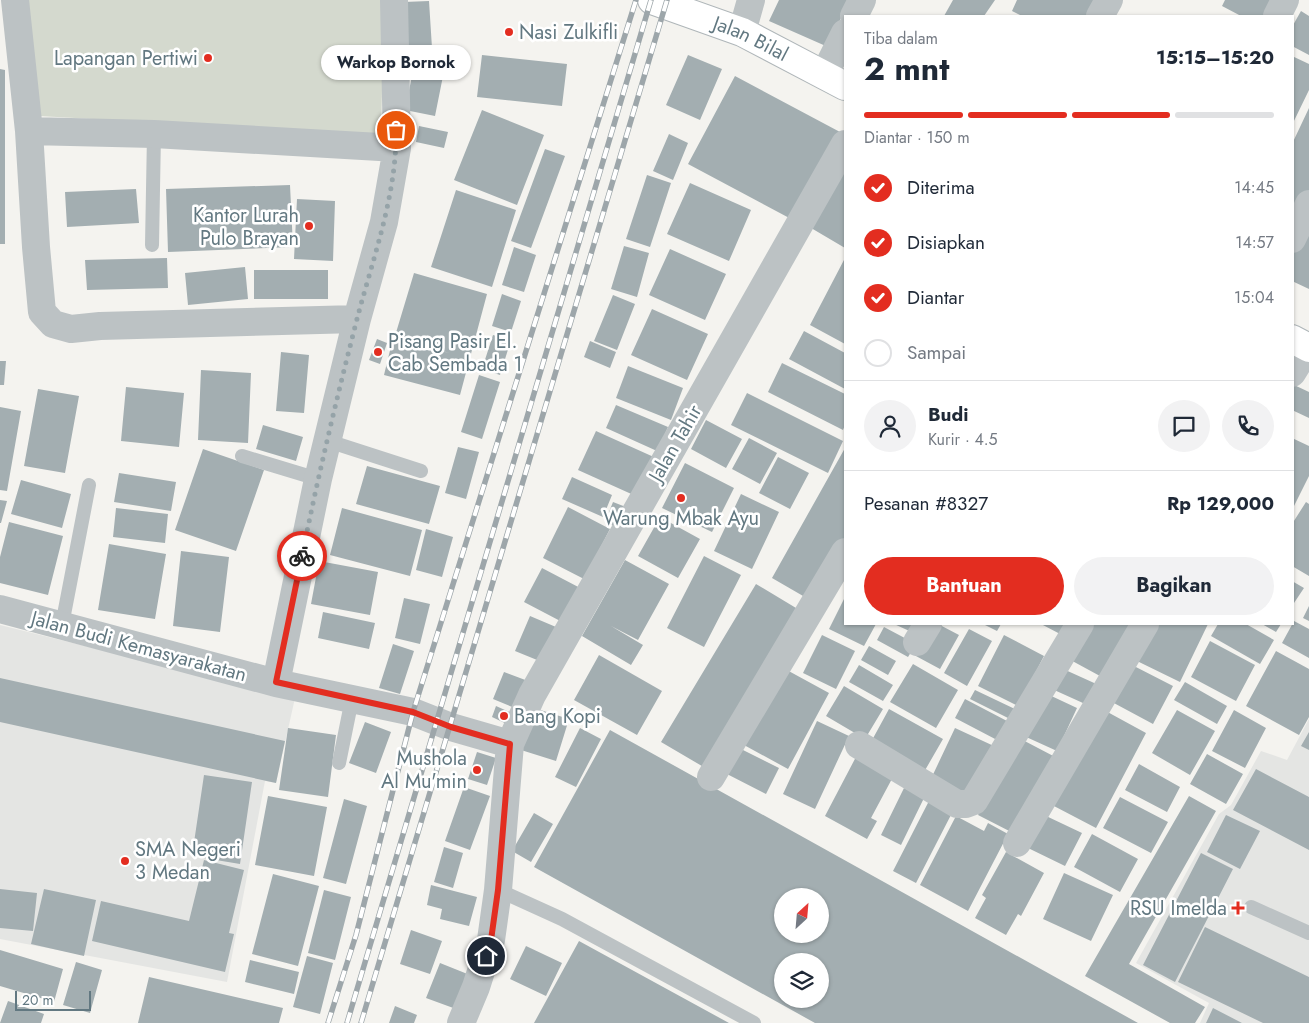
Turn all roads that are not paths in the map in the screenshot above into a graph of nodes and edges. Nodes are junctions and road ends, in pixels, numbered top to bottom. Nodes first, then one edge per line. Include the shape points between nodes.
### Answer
1 (15, 0) edge
2 (394, 0) edge
3 (652, 0) edge
4 (751, 0) edge
5 (862, 0) edge
6 (1109, 0) edge
7 (1285, 0) edge
8 (854, 15) edge
9 (1101, 15) edge
10 (1278, 15) edge
11 (742, 32) junction
12 (844, 38) edge
13 (835, 80) edge
14 (29, 131) junction
15 (154, 134) junction
16 (844, 146) edge
17 (397, 148) junction
18 (1309, 204) edge
19 (1294, 235) edge
20 (152, 245) dead end
21 (357, 319) junction
22 (1303, 344) edge
23 (1294, 368) edge
24 (328, 441) junction
25 (242, 456) dead end
26 (420, 472) dead end
27 (318, 479) junction
28 (89, 485) dead end
29 (844, 554) edge
30 (0, 609) edge
31 (62, 625) junction
32 (1079, 625) edge
33 (1145, 625) edge
34 (276, 682) junction
35 (352, 699) junction
36 (510, 744) junction
37 (859, 745) dead end
38 (339, 763) dead end
39 (712, 777) dead end
40 (1017, 843) dead end
41 (498, 890) junction
42 (1250, 907) dead end
43 (1309, 933) edge
44 (461, 1023) edge
45 (754, 1023) edge

1 - 14 street
2 - 17 street
3 - 11 main road, Jalan Bilal
4 - 11 street
5 - 8 street
6 - 9 street
7 - 10 street
11 - 13 main road, Jalan Bilal
12 - 13 street
14 - 15 street
14 - 21 street via 42,312 53,324 71,329
15 - 17 street
15 - 20 lane
16 - 36 street, Jalan Tahir via 532,695
17 - 21 street via 384,222
18 - 19 street
21 - 24 street
22 - 23 street
24 - 26 lane
24 - 27 street
25 - 27 lane
27 - 34 street
28 - 31 lane
29 - 39 street
30 - 31 street, Jalan Budi Kemasyarakatan
31 - 34 street, Jalan Budi Kemasyarakatan
32 - 37 street via 974,801 957,804
33 - 40 street
34 - 35 street, Jalan Budi Kemasyarakatan
35 - 36 street, Jalan Budi Kemasyarakatan via 413,712
35 - 38 lane
36 - 41 street, Jalan Tahir
41 - 44 street, Jalan Tahir via 491,940
41 - 45 lane via 562,919
42 - 43 lane

